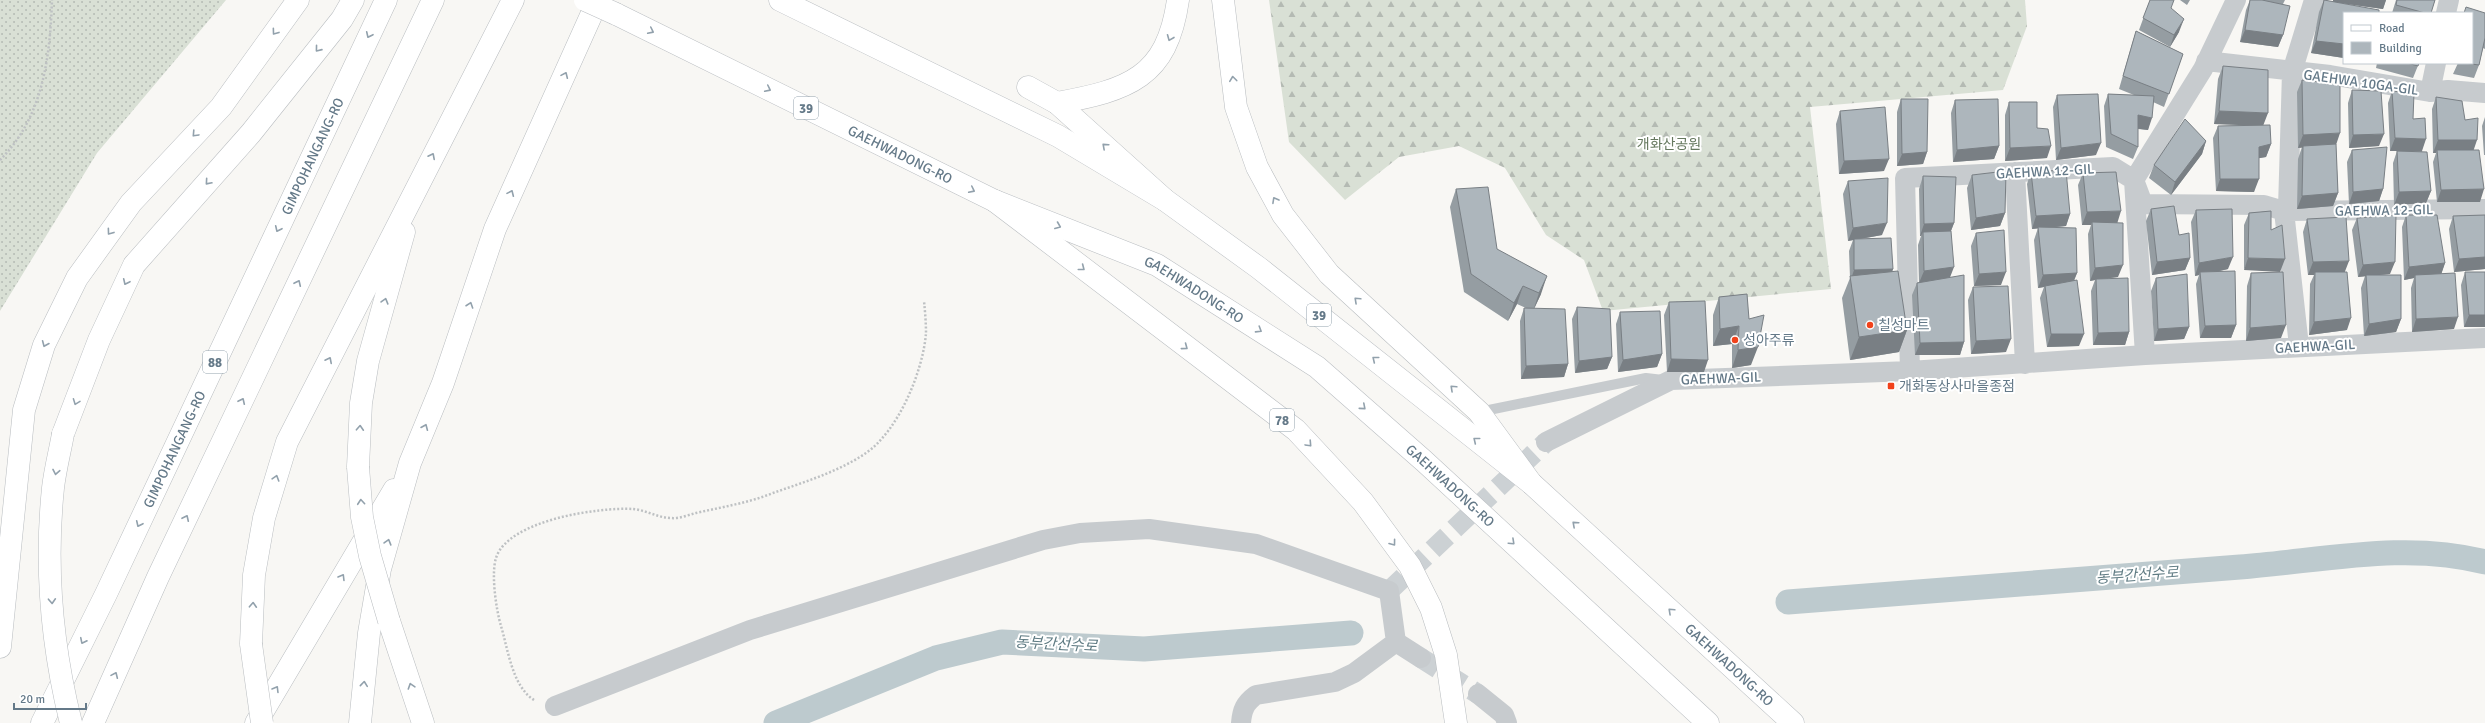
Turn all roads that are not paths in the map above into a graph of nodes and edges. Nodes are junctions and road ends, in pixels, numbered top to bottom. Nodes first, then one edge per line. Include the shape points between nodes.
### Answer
1 (298, 0) edge
2 (353, 0) edge
3 (386, 0) edge
4 (433, 0) edge
5 (513, 0) edge
6 (585, 0) edge
7 (598, 0) edge
8 (780, 0) edge
9 (1178, 0) edge
10 (1223, 0) edge
11 (2236, 0) edge
12 (2314, 0) edge
13 (2449, 0) edge
14 (2446, 12) edge
15 (2206, 61) junction
16 (2436, 64) edge
17 (2292, 72) junction
18 (1028, 87) dead end
19 (2430, 92) junction
20 (2485, 93) edge
21 (1057, 103) junction
22 (2015, 172) junction
23 (2134, 180) junction
24 (418, 184) junction
25 (1165, 200) junction
26 (996, 201) junction
27 (2485, 209) edge
28 (2284, 211) junction
29 (2485, 338) edge
30 (2299, 346) junction
31 (2145, 355) junction
32 (2025, 364) junction
33 (1910, 371) junction
34 (1671, 380) junction
35 (1479, 412) junction
36 (1546, 442) tunnel mouth
37 (410, 463) junction
38 (1530, 483) junction
39 (1396, 642) junction
40 (0, 647) edge
41 (1421, 658) tunnel mouth
42 (1478, 694) tunnel mouth
43 (555, 706) road end
44 (42, 723) edge
45 (71, 723) edge
46 (93, 723) edge
47 (256, 723) edge
48 (262, 723) edge
49 (360, 723) edge
50 (423, 723) edge
51 (1241, 723) edge
52 (1456, 723) edge
53 (1507, 723) edge
54 (1708, 723) edge
55 (1793, 723) edge

1 -> 40 main road via 221,107 131,203 77,278 44,345 24,410
2 -> 45 main road, bridge via 342,19 251,133 134,265 99,340 63,434 53,486 49,552 54,630 62,686
3 -> 44 main road, GIMPOHANGANG-RO / 88 via 113,580
46 -> 4 main road via 158,577
24 -> 5 main road
6 -> 26 main road, GAEHWADONG-RO / 39, bridge
37 -> 7 main road via 443,383 495,229
8 - 25 main road, GAEHWADONG-RO / 39 via 1058,136
9 -> 21 main road via 1175,24 1162,55 1139,78 1092,97
35 -> 10 main road via 1329,274 1283,215 1257,167 1236,107
11 - 15 street
12 - 17 street
13 - 14 street
15 - 17 street
15 - 23 street
16 - 19 street, GAEHWA 10GA-GIL
17 - 19 street, GAEHWA 10GA-GIL via 2330,75
17 - 28 street via 2288,208
18 - 21 main road
19 - 20 street, GAEHWA 10GA-GIL via 2448,90
25 -> 21 main road
22 - 23 street, GAEHWA 12-GIL via 2113,167
22 - 32 street
22 - 33 street, GAEHWA 12-GIL via 1905,178
23 - 28 street, GAEHWA 12-GIL via 2143,204 2264,205
23 - 31 street
48 -> 24 main road, bridge via 251,644 254,575 264,518 287,442
50 -> 24 main road, bridge via 370,556 362,517 358,468 361,403 368,361
38 -> 25 main road, GAEHWADONG-RO / 39 via 1265,273
26 -> 52 main road, 78 via 1296,430 1363,502 1410,566 1431,608 1446,655
26 -> 54 main road, GAEHWADONG-RO / 39 via 1157,265 1317,367 1424,460
27 - 28 street, GAEHWA 12-GIL
28 - 30 street
29 - 30 street, GAEHWA-GIL
30 - 31 street, GAEHWA-GIL
31 - 32 street, GAEHWA-GIL
32 - 33 street, GAEHWA-GIL
33 - 34 street, GAEHWA-GIL
34 - 35 lane via 1646,378
34 - 36 street, GAEHWA-GIL
35 - 38 main road
47 -> 37 main road
49 -> 37 main road via 369,633 380,568
55 -> 38 main road, GAEHWADONG-RO / 39
39 - 41 street
39 - 43 street via 1389,591 1256,544 1149,529 1080,533 1043,540 750,630
39 - 51 street via 1354,673 1335,682 1256,695 1247,702 1242,712
42 - 53 street via 1504,715

